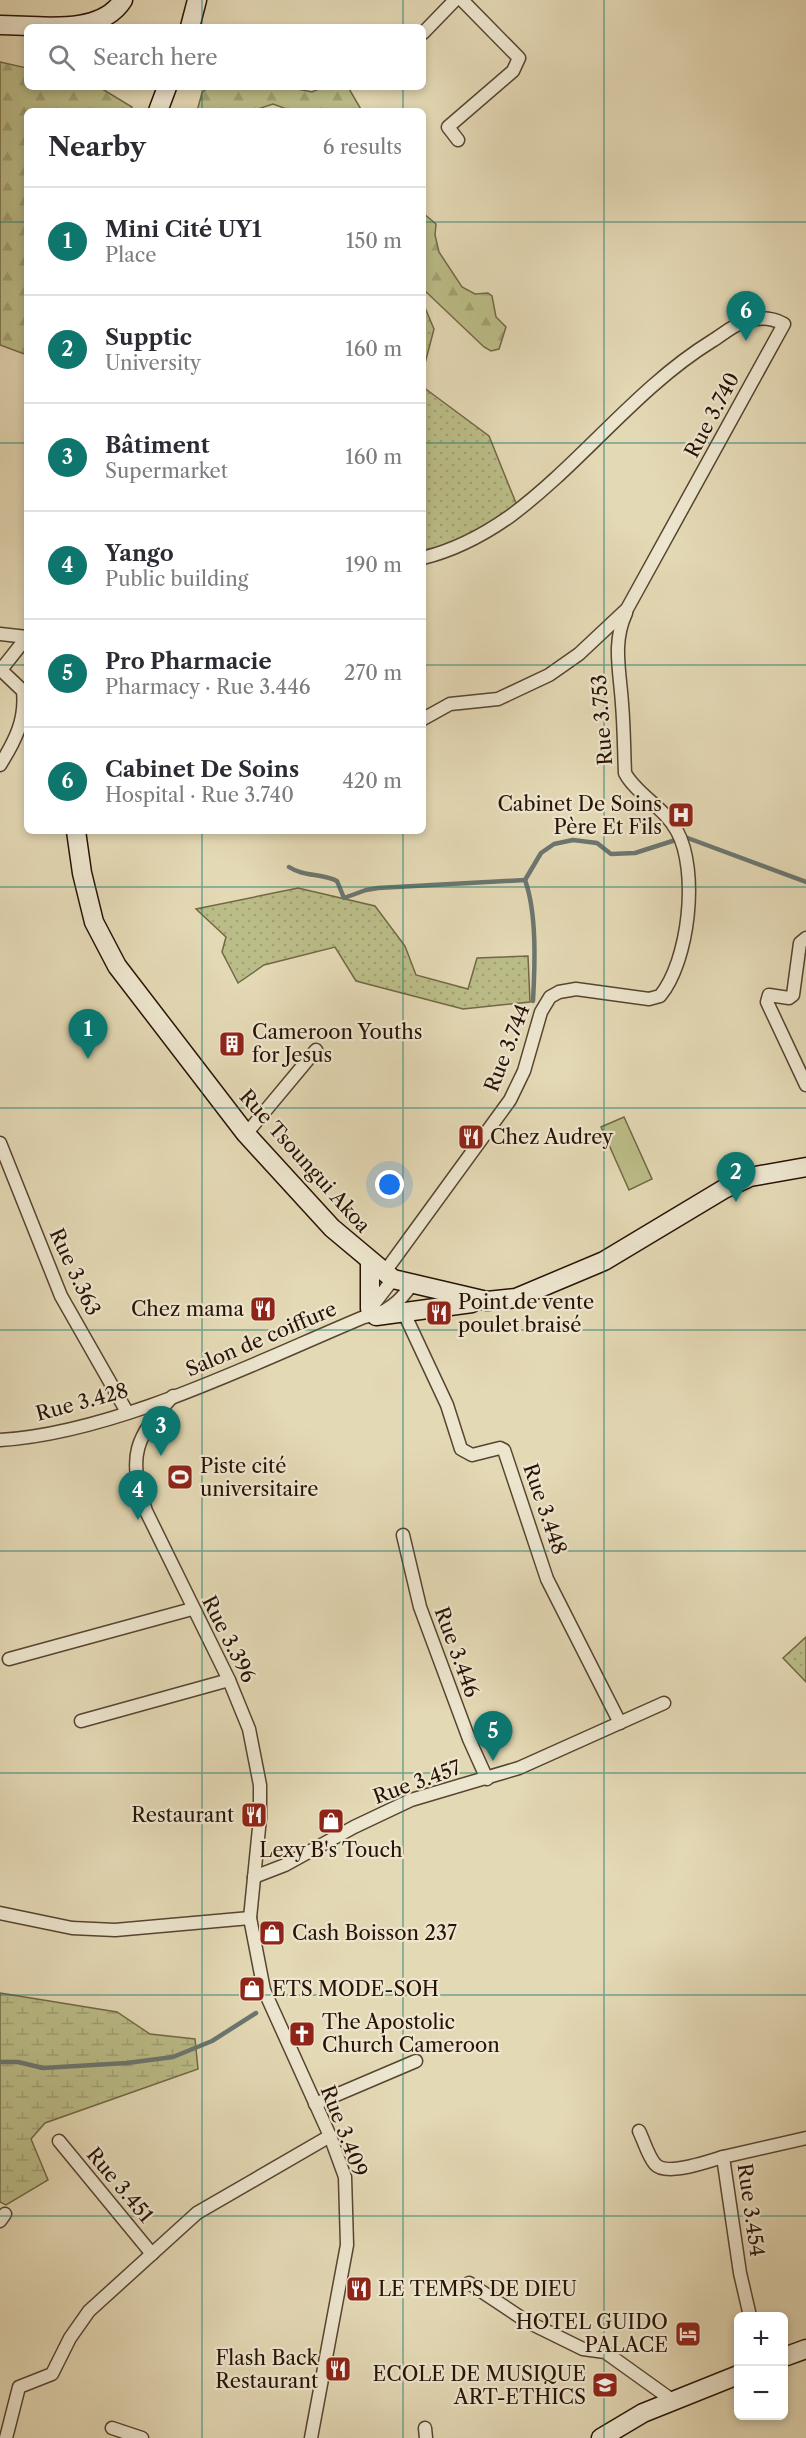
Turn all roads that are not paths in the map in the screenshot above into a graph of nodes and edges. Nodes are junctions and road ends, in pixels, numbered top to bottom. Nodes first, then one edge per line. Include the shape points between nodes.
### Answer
1 (123, 0) edge
2 (197, 0) edge
3 (455, 0) edge
4 (462, 0) edge
5 (0, 24) edge
6 (79, 24) edge
7 (191, 24) edge
8 (24, 25) edge
9 (426, 30) edge
10 (166, 90) edge
11 (159, 108) edge
12 (458, 140) dead end
13 (426, 557) edge
14 (627, 609) junction
15 (0, 634) edge
16 (24, 637) edge
17 (24, 641) edge
18 (1, 671) edge
19 (24, 700) edge
20 (24, 715) edge
21 (426, 717) edge
22 (0, 765) edge
23 (76, 834) edge
24 (683, 844) joint
25 (806, 938) edge
26 (316, 1050) dead end
27 (806, 1085) edge
28 (246, 1134) junction
29 (0, 1143) edge
30 (806, 1167) edge
31 (382, 1271) junction
32 (412, 1284) junction
33 (487, 1301) junction
34 (403, 1311) junction
35 (370, 1314) junction
36 (173, 1396) junction
37 (126, 1412) junction
38 (0, 1440) edge
39 (403, 1535) dead end
40 (192, 1609) junction
41 (9, 1659) dead end
42 (229, 1680) junction
43 (664, 1703) dead end
44 (81, 1721) dead end
45 (620, 1723) junction
46 (487, 1779) junction
47 (254, 1877) junction
48 (0, 1913) edge
49 (250, 1918) junction
50 (416, 2061) dead end
51 (315, 2104) junction
52 (639, 2131) dead end
53 (330, 2136) junction
54 (806, 2138) edge
55 (59, 2141) dead end
56 (723, 2157) junction
57 (152, 2254) junction
58 (469, 2283) dead end
59 (749, 2312) edge
60 (806, 2349) edge
61 (788, 2355) edge
62 (734, 2376) edge
63 (672, 2400) junction
64 (112, 2428) dead end
65 (6, 2438) edge
66 (142, 2438) edge
67 (311, 2438) edge
68 (601, 2438) edge

1 - 6 main road via 113,14
2 - 7 main road
3 - 9 street
4 - 12 street via 519,58 513,71 448,127
5 - 8 main road
10 - 11 main road
13 - 14 street, Rue 3.740 via 478,537 510,516 684,358 743,322 766,318 783,324
14 - 21 street, Rue 3.740 via 579,654 549,675 498,699 450,704
14 - 24 street, Rue 3.753 via 618,630 617,651 624,773 659,808
15 - 16 street
17 - 18 street
18 - 19 street via 23,691
20 - 22 street
23 - 28 main road, Rue Tsoungui Akoa via 94,922 104,945
24 - 31 street, Rue 3.744 via 688,870 688,910 683,942 666,988 660,996 649,999 576,988 550,997 541,1011 524,1071 510,1100
25 - 27 street via 800,943 792,997 769,995 767,1002
26 - 28 street
28 - 31 main road, Rue Tsoungui Akoa via 332,1228
29 - 37 street, Rue 3.363 via 61,1296
30 - 33 main road, Rue Tsoungui Akoa via 750,1177 604,1261 516,1298
31 - 32 main road, Rue Tsoungui Akoa
31 - 35 main road
31 - 35 street, Rue 3.744
32 - 33 main road, Rue Tsoungui Akoa
32 - 35 street, Salon de coiffure via 402,1299
33 - 34 main road
34 - 35 main road
34 - 45 street, Rue 3.448 via 443,1397 461,1449 472,1455 504,1450 548,1579
35 - 36 street, Salon de coiffure
36 - 37 street, Rue 3.428
36 - 40 street, Rue 3.396 via 142,1435 136,1458 137,1483
37 - 38 street, Rue 3.428 via 84,1425
39 - 46 street, Rue 3.446 via 420,1608
40 - 41 street
40 - 42 street, Rue 3.396
42 - 44 street
42 - 47 street, Rue 3.396 via 249,1729 260,1785
43 - 45 street, Rue 3.457
45 - 46 street, Rue 3.457
46 - 47 street, Rue 3.457 via 411,1800 285,1866
47 - 49 street, Rue 3.396
48 - 49 street via 72,1928 116,1930
49 - 51 street, Rue 3.409 via 264,1990
50 - 51 street
51 - 53 street, Rue 3.409
52 - 56 street via 656,2165 664,2169
53 - 57 street via 205,2207
53 - 67 street, Rue 3.409 via 345,2177 347,2245
54 - 56 street, Rue 3.454
55 - 57 street, Rue 3.451
56 - 59 street, Rue 3.454
57 - 65 street via 89,2311 52,2374 19,2387
58 - 63 street via 526,2321 583,2349 605,2352
60 - 61 main road
62 - 63 main road
63 - 68 main road
64 - 66 street

